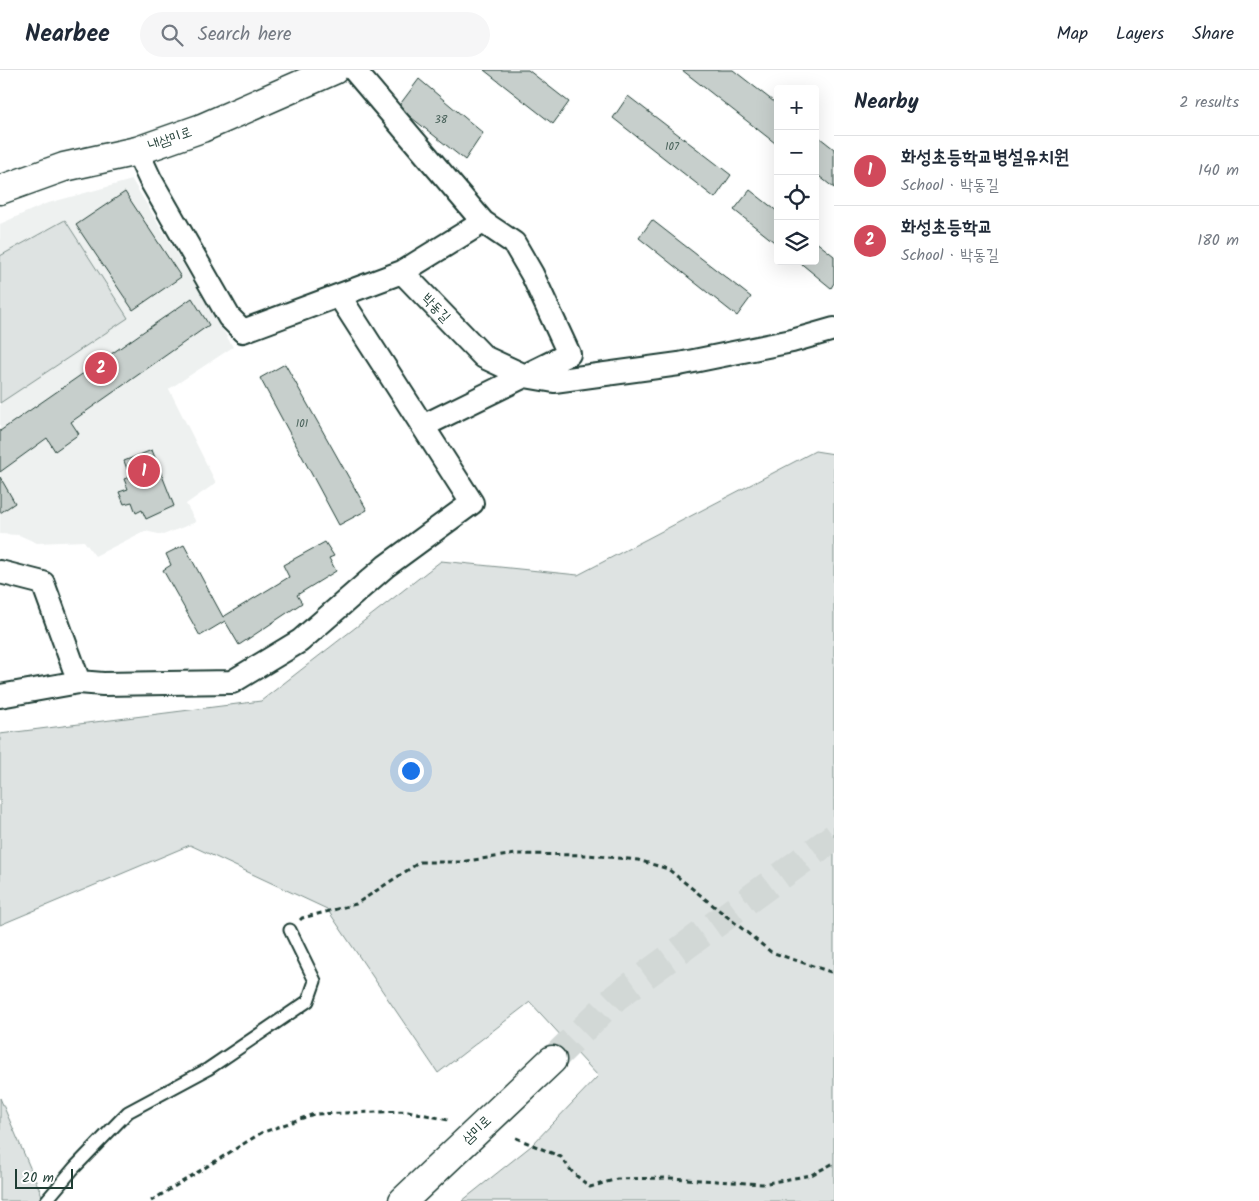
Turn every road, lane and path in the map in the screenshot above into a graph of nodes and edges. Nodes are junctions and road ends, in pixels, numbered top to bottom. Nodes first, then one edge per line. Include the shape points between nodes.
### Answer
1 (334, 70) edge
2 (354, 70) edge
3 (136, 150) junction
4 (0, 190) edge
5 (483, 222) junction
6 (402, 272) junction
7 (340, 296) junction
8 (834, 329) edge
9 (525, 376) junction
10 (423, 426) junction
11 (0, 572) edge
12 (79, 682) junction
13 (0, 696) edge
14 (290, 930) joint
15 (834, 973) edge
16 (552, 1060) tunnel mouth
17 (448, 1120) dead end
18 (516, 1138) dead end
19 (834, 1163) edge
20 (46, 1201) edge
21 (151, 1201) edge
22 (403, 1201) edge

1 - 3 street, 내삼미로 via 202,128
2 - 5 street
3 - 4 street, 내삼미로 via 64,167
3 - 7 street via 228,317 243,330
5 - 6 street
5 - 9 street via 514,243 569,354
6 - 7 street
6 - 9 street, 박동길 via 484,357
7 - 10 street
8 - 9 street, 박동길 via 679,364 554,381
9 - 10 street
10 - 12 street via 472,503 386,566 300,641 232,682
11 - 12 street via 43,584
12 - 13 street
14 - 15 path via 302,918 356,904 420,862 460,862 516,854 588,855 638,860 668,869 771,952
14 - 20 lane via 315,980 308,1001 208,1069 128,1112
16 - 22 street, 삼미로
17 - 21 path via 408,1111 314,1114 261,1133
18 - 19 path via 561,1157 590,1187 617,1180 671,1178 762,1184 811,1176

